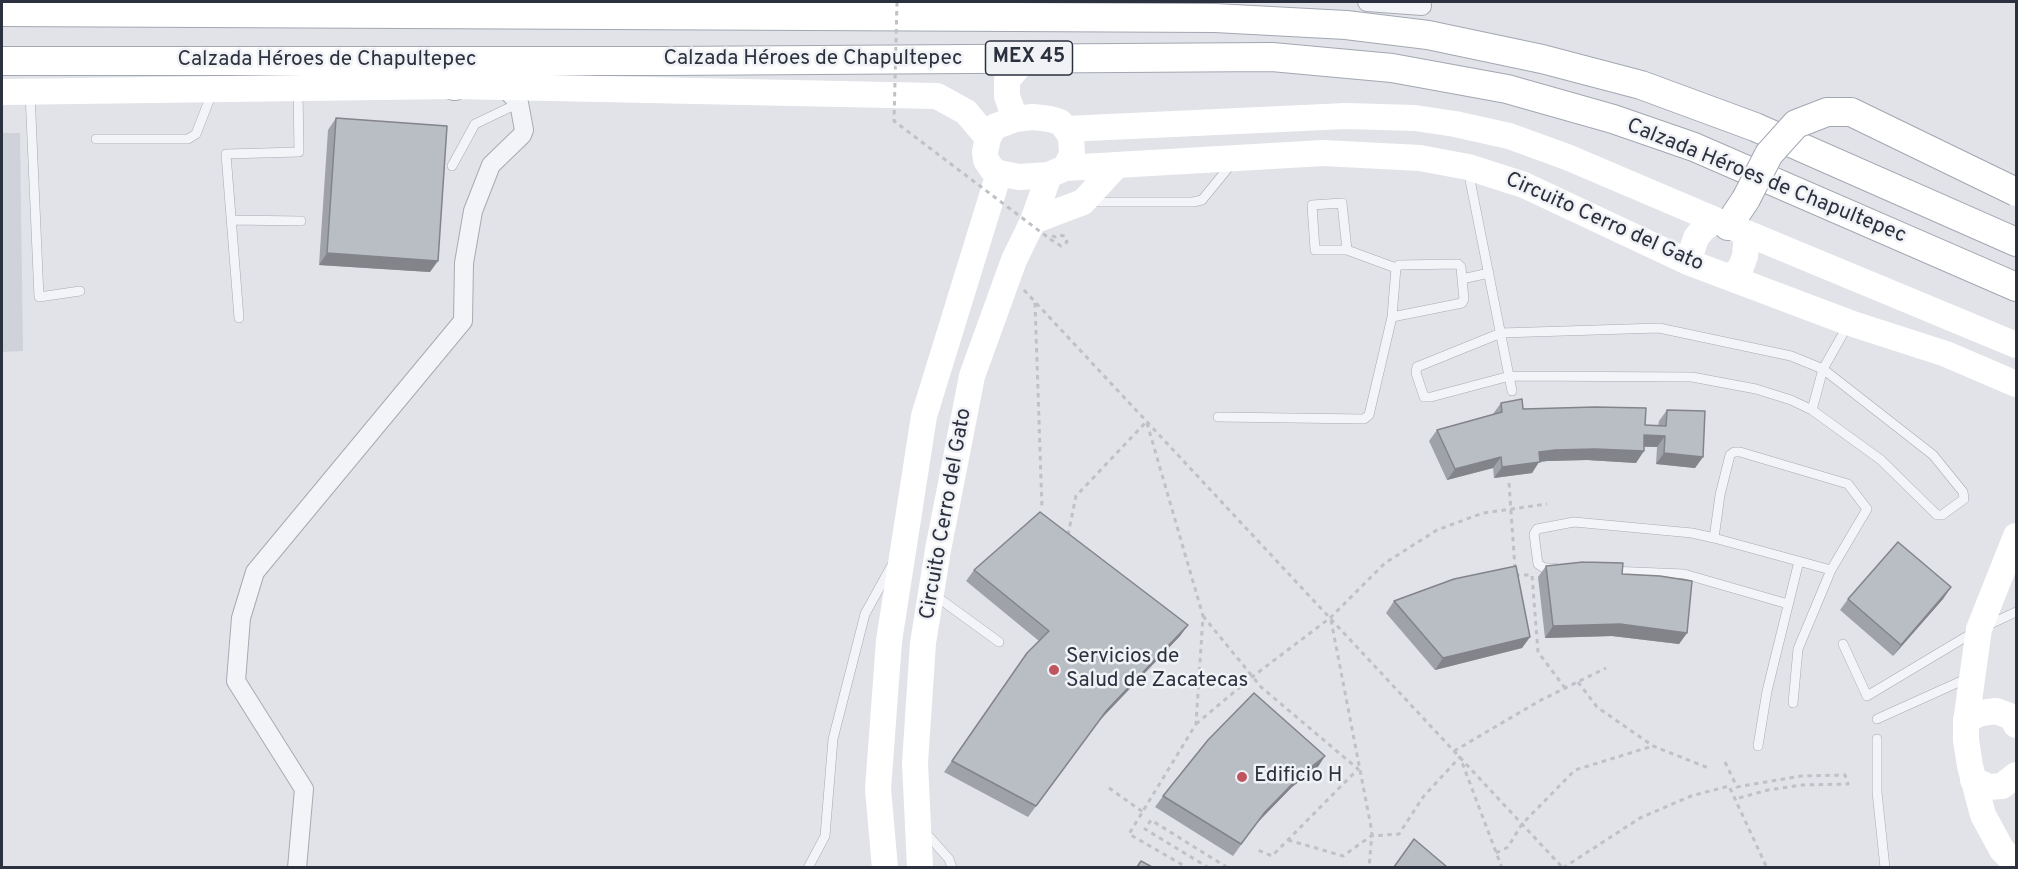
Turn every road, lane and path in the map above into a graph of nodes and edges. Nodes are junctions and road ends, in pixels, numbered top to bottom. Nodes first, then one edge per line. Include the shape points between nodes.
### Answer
1 (735, 2) edge
2 (897, 2) edge
3 (1367, 2) edge
4 (1422, 4) edge
5 (2, 12) edge
6 (785, 16) junction
7 (1346, 25) junction
8 (1428, 35) junction
9 (1026, 58) junction
10 (358, 60) junction
11 (2, 61) edge
12 (35, 61) junction
13 (2, 83) edge
14 (455, 86) junction
15 (298, 87) junction
16 (214, 88) junction
17 (2, 92) edge
18 (30, 92) junction
19 (511, 95) junction
20 (1015, 119) junction
21 (1065, 129) junction
22 (988, 138) junction
23 (96, 140) dead end
24 (1236, 157) junction
25 (1117, 165) junction
26 (452, 166) dead end
27 (1468, 167) junction
28 (1057, 171) junction
29 (999, 173) junction
30 (2016, 192) edge
31 (1083, 202) junction
32 (232, 220) junction
33 (301, 221) dead end
34 (1730, 226) junction
35 (1041, 230) junction
36 (1055, 237) dead end
37 (2016, 242) edge
38 (1347, 250) junction
39 (1688, 262) junction
40 (1966, 265) junction
41 (1396, 268) junction
42 (1009, 273) junction
43 (1489, 273) junction
44 (1731, 278) junction
45 (1462, 279) junction
46 (2016, 287) edge
47 (80, 291) dead end
48 (2016, 300) edge
49 (1035, 301) junction
50 (1392, 317) junction
51 (239, 318) dead end
52 (1850, 323) junction
53 (1964, 323) junction
54 (1501, 333) junction
55 (2016, 345) edge
56 (1946, 354) junction
57 (1823, 369) junction
58 (1510, 376) junction
59 (2013, 388) edge
60 (1512, 391) dead end
61 (1812, 410) junction
62 (1218, 417) dead end
63 (1147, 422) junction
64 (1509, 483) edge
65 (1547, 504) dead end
66 (1042, 508) dead end
67 (1510, 509) junction
68 (1067, 536) edge
69 (2016, 536) edge
70 (1714, 538) junction
71 (904, 542) junction
72 (1799, 561) junction
73 (1568, 569) edge
74 (1831, 570) junction
75 (1603, 571) edge
76 (931, 593) junction
77 (1788, 604) junction
78 (2016, 612) edge
79 (1203, 616) junction
80 (1330, 618) junction
81 (1979, 629) junction
82 (999, 642) dead end
83 (1843, 644) dead end
84 (1606, 668) dead end
85 (1972, 675) junction
86 (1252, 677) junction
87 (1578, 682) junction
88 (1565, 688) junction
89 (1793, 703) dead end
90 (1877, 719) dead end
91 (1966, 720) junction
92 (1196, 724) junction
93 (2016, 725) edge
94 (1877, 739) dead end
95 (1653, 746) junction
96 (1758, 746) dead end
97 (1454, 751) junction
98 (1460, 757) junction
99 (1725, 762) dead end
100 (1358, 769) junction
101 (1711, 769) dead end
102 (2016, 775) edge
103 (1973, 780) junction
104 (1109, 788) dead end
105 (1735, 799) junction
106 (1143, 812) junction
107 (1522, 824) junction
108 (918, 825) junction
109 (1371, 836) junction
110 (1288, 840) junction
111 (1258, 850) dead end
112 (1496, 853) junction
113 (2016, 864) edge
114 (297, 867) edge
115 (808, 867) edge
116 (885, 867) edge
117 (920, 867) edge
118 (952, 867) edge
119 (1188, 867) edge
120 (1209, 867) edge
121 (1228, 867) edge
122 (1369, 867) edge
123 (1502, 867) edge
124 (1563, 867) edge
125 (1767, 867) edge
126 (1885, 867) edge

1 - 6 street
2 - 35 path, bridge via 894,121
3 - 4 street
3 - 7 street
4 - 8 street
5 - 6 main road, Calzada Héroes de Chapultepec / MEX 45
6 - 7 main road, Calzada Héroes de Chapultepec / MEX 45 via 848,12 1215,18
7 - 8 main road, Calzada Héroes de Chapultepec / MEX 45
8 - 37 main road, Calzada Héroes de Chapultepec / MEX 45 via 1641,85 1755,127
9 - 10 main road, Calzada Héroes de Chapultepec / MEX 45
9 - 20 street via 1007,80 1007,96
9 - 40 main road, Calzada Héroes de Chapultepec / MEX 45 via 1272,57 1392,68 1507,89 1694,147
10 - 12 main road, Calzada Héroes de Chapultepec / MEX 45
10 - 14 main road
11 - 12 main road, Calzada Héroes de Chapultepec / MEX 45
12 - 13 main road
14 - 15 street
14 - 19 street
15 - 16 street
15 - 32 lane via 299,152 226,154
16 - 18 street
16 - 23 lane via 196,134 188,139
17 - 18 street
18 - 47 lane via 39,297
19 - 22 street via 937,96 966,112
19 - 26 lane via 476,124
19 - 114 street via 524,130 491,165 473,211 464,263 463,321 255,572 244,607 236,681 304,789
20 - 21 street via 1050,119 1060,122
20 - 22 street via 994,127
21 - 28 street via 1071,137 1072,155
21 - 34 street, Circuito Cerro del Gato via 1346,116 1415,118 1509,136
22 - 29 street via 987,160
24 - 25 street, Circuito Cerro del Gato
24 - 27 street, Circuito Cerro del Gato via 1323,153 1420,158
24 - 31 lane via 1202,200
25 - 28 street, Circuito Cerro del Gato
25 - 31 street
27 - 39 street, Circuito Cerro del Gato via 1524,185
27 - 43 lane
28 - 29 street via 1019,177
28 - 35 street, Circuito Cerro del Gato
29 - 71 street, Circuito Cerro del Gato via 924,416
30 - 34 main road, bridge via 1851,112 1827,112 1796,124 1769,154
31 - 35 street
32 - 33 lane
32 - 51 lane
34 - 39 street via 1702,229
34 - 44 street via 1745,256
34 - 53 street, Circuito Cerro del Gato
35 - 36 path via 1061,246 1067,242 1065,236
35 - 42 street, Circuito Cerro del Gato
38 - 38 lane via 1315,250 1312,205 1342,203
38 - 41 lane
39 - 44 street, Circuito Cerro del Gato
40 - 46 main road, Calzada Héroes de Chapultepec / MEX 45
40 - 48 main road
41 - 45 lane via 1458,264
41 - 50 lane
42 - 49 path
42 - 76 street, Circuito Cerro del Gato via 972,376
43 - 45 lane
43 - 54 lane
44 - 52 street, Circuito Cerro del Gato
45 - 50 lane via 1462,303
49 - 63 path
49 - 66 path
50 - 62 lane via 1369,415 1364,419
52 - 56 street, Circuito Cerro del Gato
52 - 57 lane
53 - 55 street, Circuito Cerro del Gato
53 - 56 street
54 - 57 lane via 1659,328 1791,356
54 - 58 lane
54 - 58 lane via 1417,367 1416,374 1424,397
56 - 59 street, Circuito Cerro del Gato
57 - 61 lane
57 - 61 lane via 1933,455 1963,492 1964,499 1936,515 1881,460
58 - 60 lane
58 - 61 lane via 1692,377 1756,388
63 - 68 path via 1076,496
63 - 79 path
63 - 80 path
64 - 67 path
65 - 67 path
67 - 80 path via 1483,513 1437,530 1385,563
67 - 88 path via 1516,576 1532,575 1538,652
69 - 81 street
70 - 72 lane
70 - 73 lane via 1574,522 1537,529 1534,534 1538,564
70 - 74 lane via 1731,455 1740,452 1848,484 1867,509
71 - 115 lane via 865,614 833,739 825,837
71 - 116 street, Circuito Cerro del Gato via 890,641 878,789
72 - 74 lane
72 - 77 lane
74 - 89 lane via 1798,649
75 - 77 lane via 1684,574
76 - 82 lane
76 - 108 street, Circuito Cerro del Gato via 923,643 915,764
77 - 96 lane
78 - 81 lane
79 - 86 path
79 - 92 path
80 - 86 path
80 - 97 path
80 - 100 path
81 - 83 lane via 1867,696
81 - 85 street
84 - 87 path
85 - 90 lane
85 - 91 street
86 - 92 path
86 - 100 path
87 - 88 path
87 - 95 path via 1597,707
88 - 97 path
91 - 93 street via 1981,712 1996,711 2012,717
91 - 103 street
92 - 106 path
94 - 126 lane via 1877,792
95 - 101 path
95 - 107 path via 1575,770
97 - 98 path
98 - 107 path
98 - 109 path via 1423,797 1399,834
98 - 112 path
99 - 105 path via 1737,787 1801,776 1845,775 1848,784 1802,785
100 - 109 path
100 - 110 path
102 - 103 street via 2001,786 1989,787
103 - 113 street via 1983,815 2001,850
104 - 106 path
105 - 124 path via 1729,786 1690,796 1640,818
105 - 125 path
106 - 119 path via 1129,834
107 - 112 path via 1508,847
107 - 124 path
108 - 117 street, Circuito Cerro del Gato
108 - 118 lane via 950,859
109 - 110 path via 1343,856
109 - 122 path
110 - 111 path via 1272,856
112 - 123 path
120 - 121 path via 1145,829 1151,820

